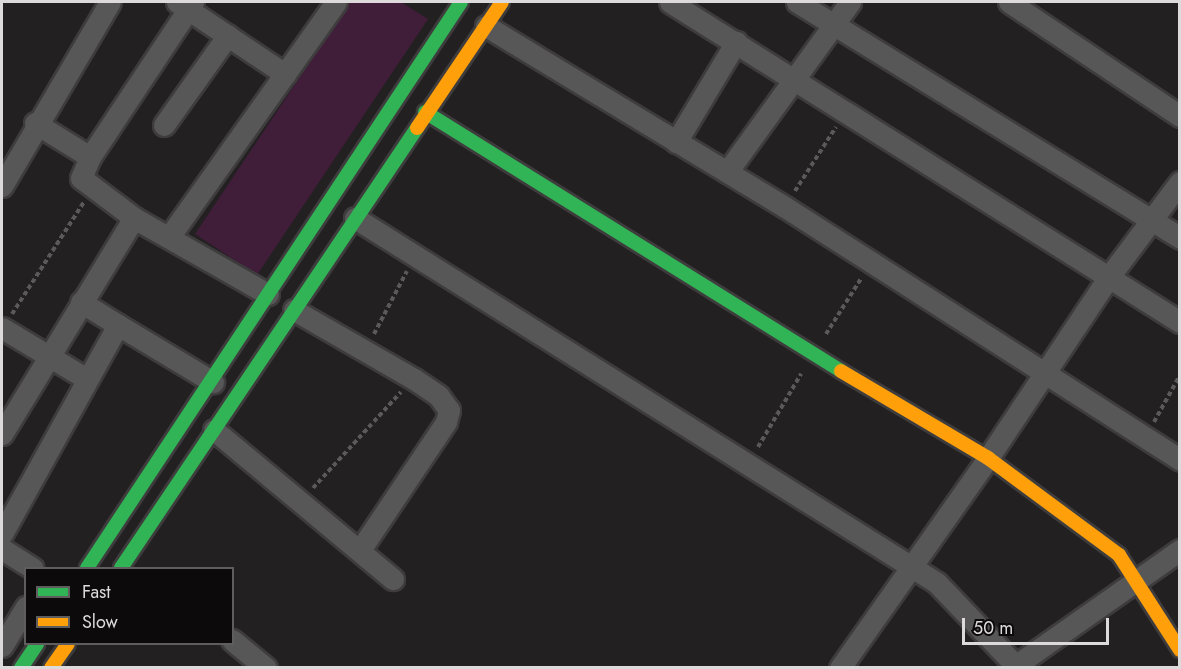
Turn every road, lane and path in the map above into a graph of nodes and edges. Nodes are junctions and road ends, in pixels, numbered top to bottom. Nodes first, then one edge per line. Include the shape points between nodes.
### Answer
1 (110, 2) edge
2 (336, 2) edge
3 (461, 2) edge
4 (502, 2) edge
5 (670, 2) edge
6 (797, 2) edge
7 (850, 2) edge
8 (1009, 2) edge
9 (186, 4) edge
10 (832, 24) junction
11 (486, 26) junction
12 (228, 35) junction
13 (736, 42) junction
14 (285, 74) junction
15 (792, 79) junction
16 (845, 111) junction
17 (425, 112) junction
18 (1179, 116) edge
19 (35, 123) junction
20 (164, 125) dead end
21 (676, 142) junction
22 (90, 157) junction
23 (727, 172) junction
24 (1179, 182) edge
25 (2, 186) edge
26 (93, 189) junction
27 (785, 207) junction
28 (134, 218) junction
29 (355, 218) junction
30 (1150, 219) junction
31 (169, 237) junction
32 (1179, 238) edge
33 (416, 255) junction
34 (1108, 278) junction
35 (268, 294) junction
36 (81, 302) junction
37 (294, 310) junction
38 (1179, 322) edge
39 (118, 325) junction
40 (2, 328) edge
41 (366, 349) junction
42 (48, 355) junction
43 (1045, 372) junction
44 (1179, 375) edge
45 (87, 379) junction
46 (414, 379) junction
47 (213, 382) junction
48 (214, 430) junction
49 (2, 434) edge
50 (1146, 437) junction
51 (988, 458) junction
52 (1179, 460) edge
53 (301, 501) junction
54 (2, 534) edge
55 (2, 549) edge
56 (360, 550) junction
57 (1179, 550) edge
58 (130, 565) edge
59 (31, 567) edge
60 (88, 567) edge
61 (910, 567) junction
62 (393, 579) dead end
63 (1135, 582) junction
64 (24, 610) edge
65 (234, 642) edge
66 (36, 645) edge
67 (67, 645) edge
68 (2, 646) edge
69 (1179, 650) edge
70 (844, 666) edge
71 (1015, 666) edge
72 (21, 668) edge
73 (51, 668) edge
74 (267, 668) edge

1 - 19 street
2 - 14 street
3 - 35 main road
4 - 11 main road
5 - 13 street
6 - 10 street
7 - 10 street
8 - 18 street
9 - 12 street
9 - 22 street
10 - 15 street
10 - 30 street
11 - 17 main road
11 - 21 street
12 - 14 street
12 - 20 street
13 - 15 street
13 - 21 street
14 - 31 street
15 - 16 street
15 - 23 street
16 - 27 path
16 - 34 street
17 - 29 main road
17 - 51 main road via 765,326
19 - 22 street
19 - 25 street
21 - 23 street
22 - 26 street via 81,178
23 - 27 street
24 - 30 street
26 - 28 street
26 - 40 path
27 - 43 street
28 - 31 street
28 - 36 street
29 - 33 street
29 - 37 main road
30 - 32 street
30 - 34 street
31 - 35 street
33 - 41 path
33 - 61 street
34 - 38 street
34 - 43 street
35 - 47 main road
36 - 39 street
36 - 42 street
37 - 41 street
37 - 48 main road
39 - 45 street
39 - 47 street
40 - 42 street
41 - 46 street
42 - 45 street
42 - 49 street
43 - 50 street
43 - 51 street
44 - 50 path
45 - 54 street
46 - 53 path
46 - 56 street via 445,401 449,414
47 - 60 main road
48 - 53 street
48 - 58 main road
50 - 52 street
51 - 61 street
51 - 63 main road via 1106,544 1125,562
53 - 56 street
55 - 59 street
56 - 62 street
57 - 63 street
61 - 70 street
61 - 71 street via 949,593
63 - 69 main road
63 - 71 street
64 - 68 street
65 - 74 street
66 - 72 main road
67 - 73 main road

